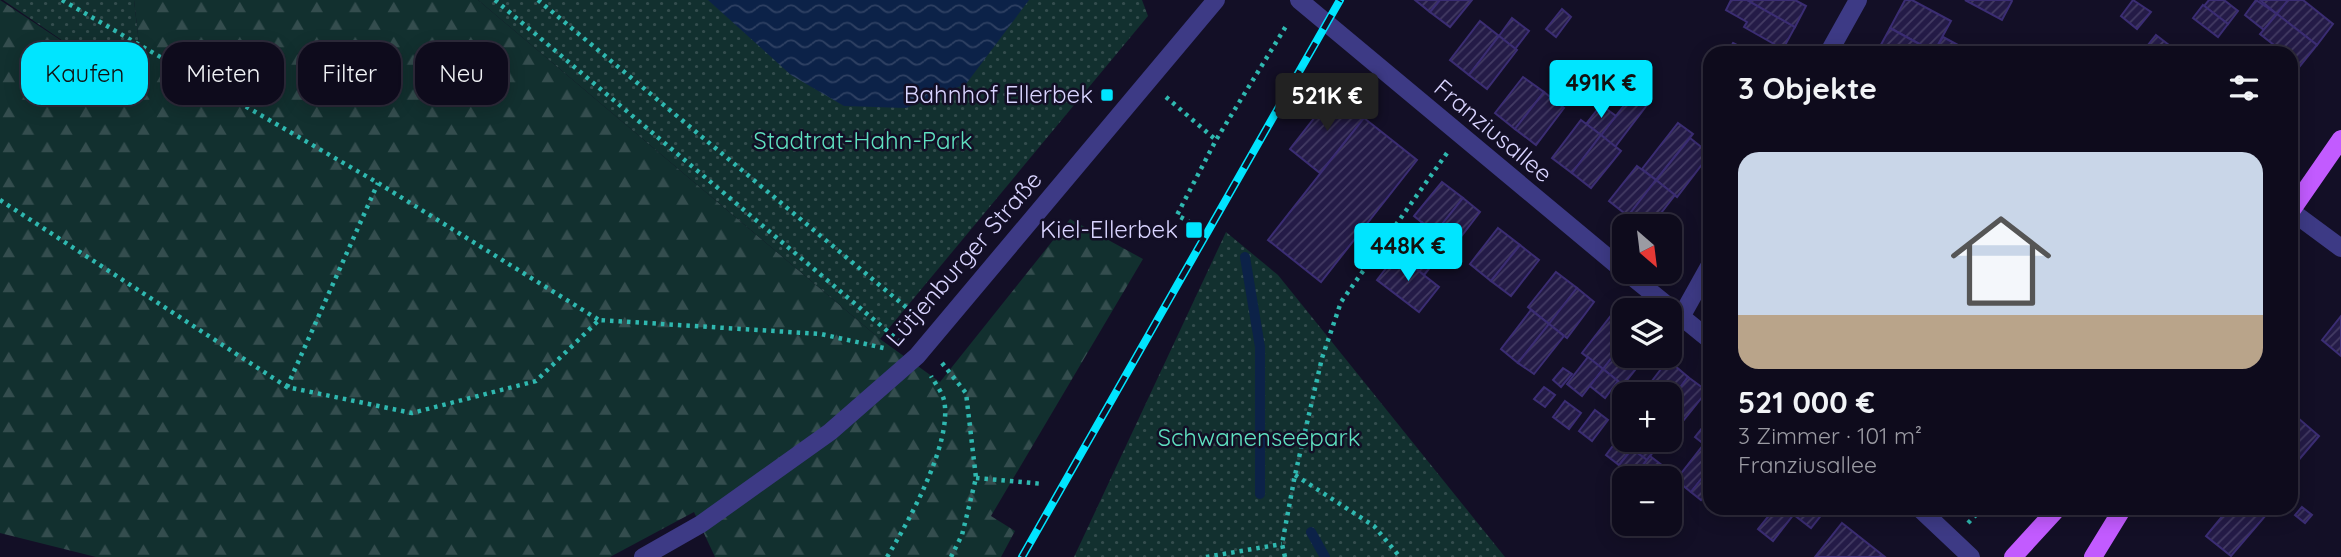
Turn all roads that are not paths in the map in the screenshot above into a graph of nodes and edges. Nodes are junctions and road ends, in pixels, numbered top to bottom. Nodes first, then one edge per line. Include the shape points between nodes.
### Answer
1 (1216, 0) edge
2 (1858, 0) edge
3 (1300, 1) edge
4 (1832, 46) edge
5 (2341, 139) edge
6 (2298, 201) edge
7 (2298, 216) edge
8 (2341, 248) edge
9 (1612, 261) edge
10 (1703, 278) edge
11 (1640, 284) edge
12 (1657, 298) edge
13 (1682, 315) edge
14 (1682, 318) edge
15 (1703, 334) edge
16 (1926, 515) edge
17 (2052, 515) edge
18 (2119, 515) edge
19 (643, 557) edge
20 (1971, 557) edge
21 (2013, 557) edge
22 (2093, 557) edge

1 - 19 street, Lütjenburger Straße via 915,357 830,432 701,524
2 - 4 street
3 - 9 street, Franziusallee
5 - 6 main road
7 - 8 street
10 - 13 street
11 - 12 street, Franziusallee
14 - 15 street, Franziusallee
16 - 20 street
17 - 21 main road
18 - 22 main road

